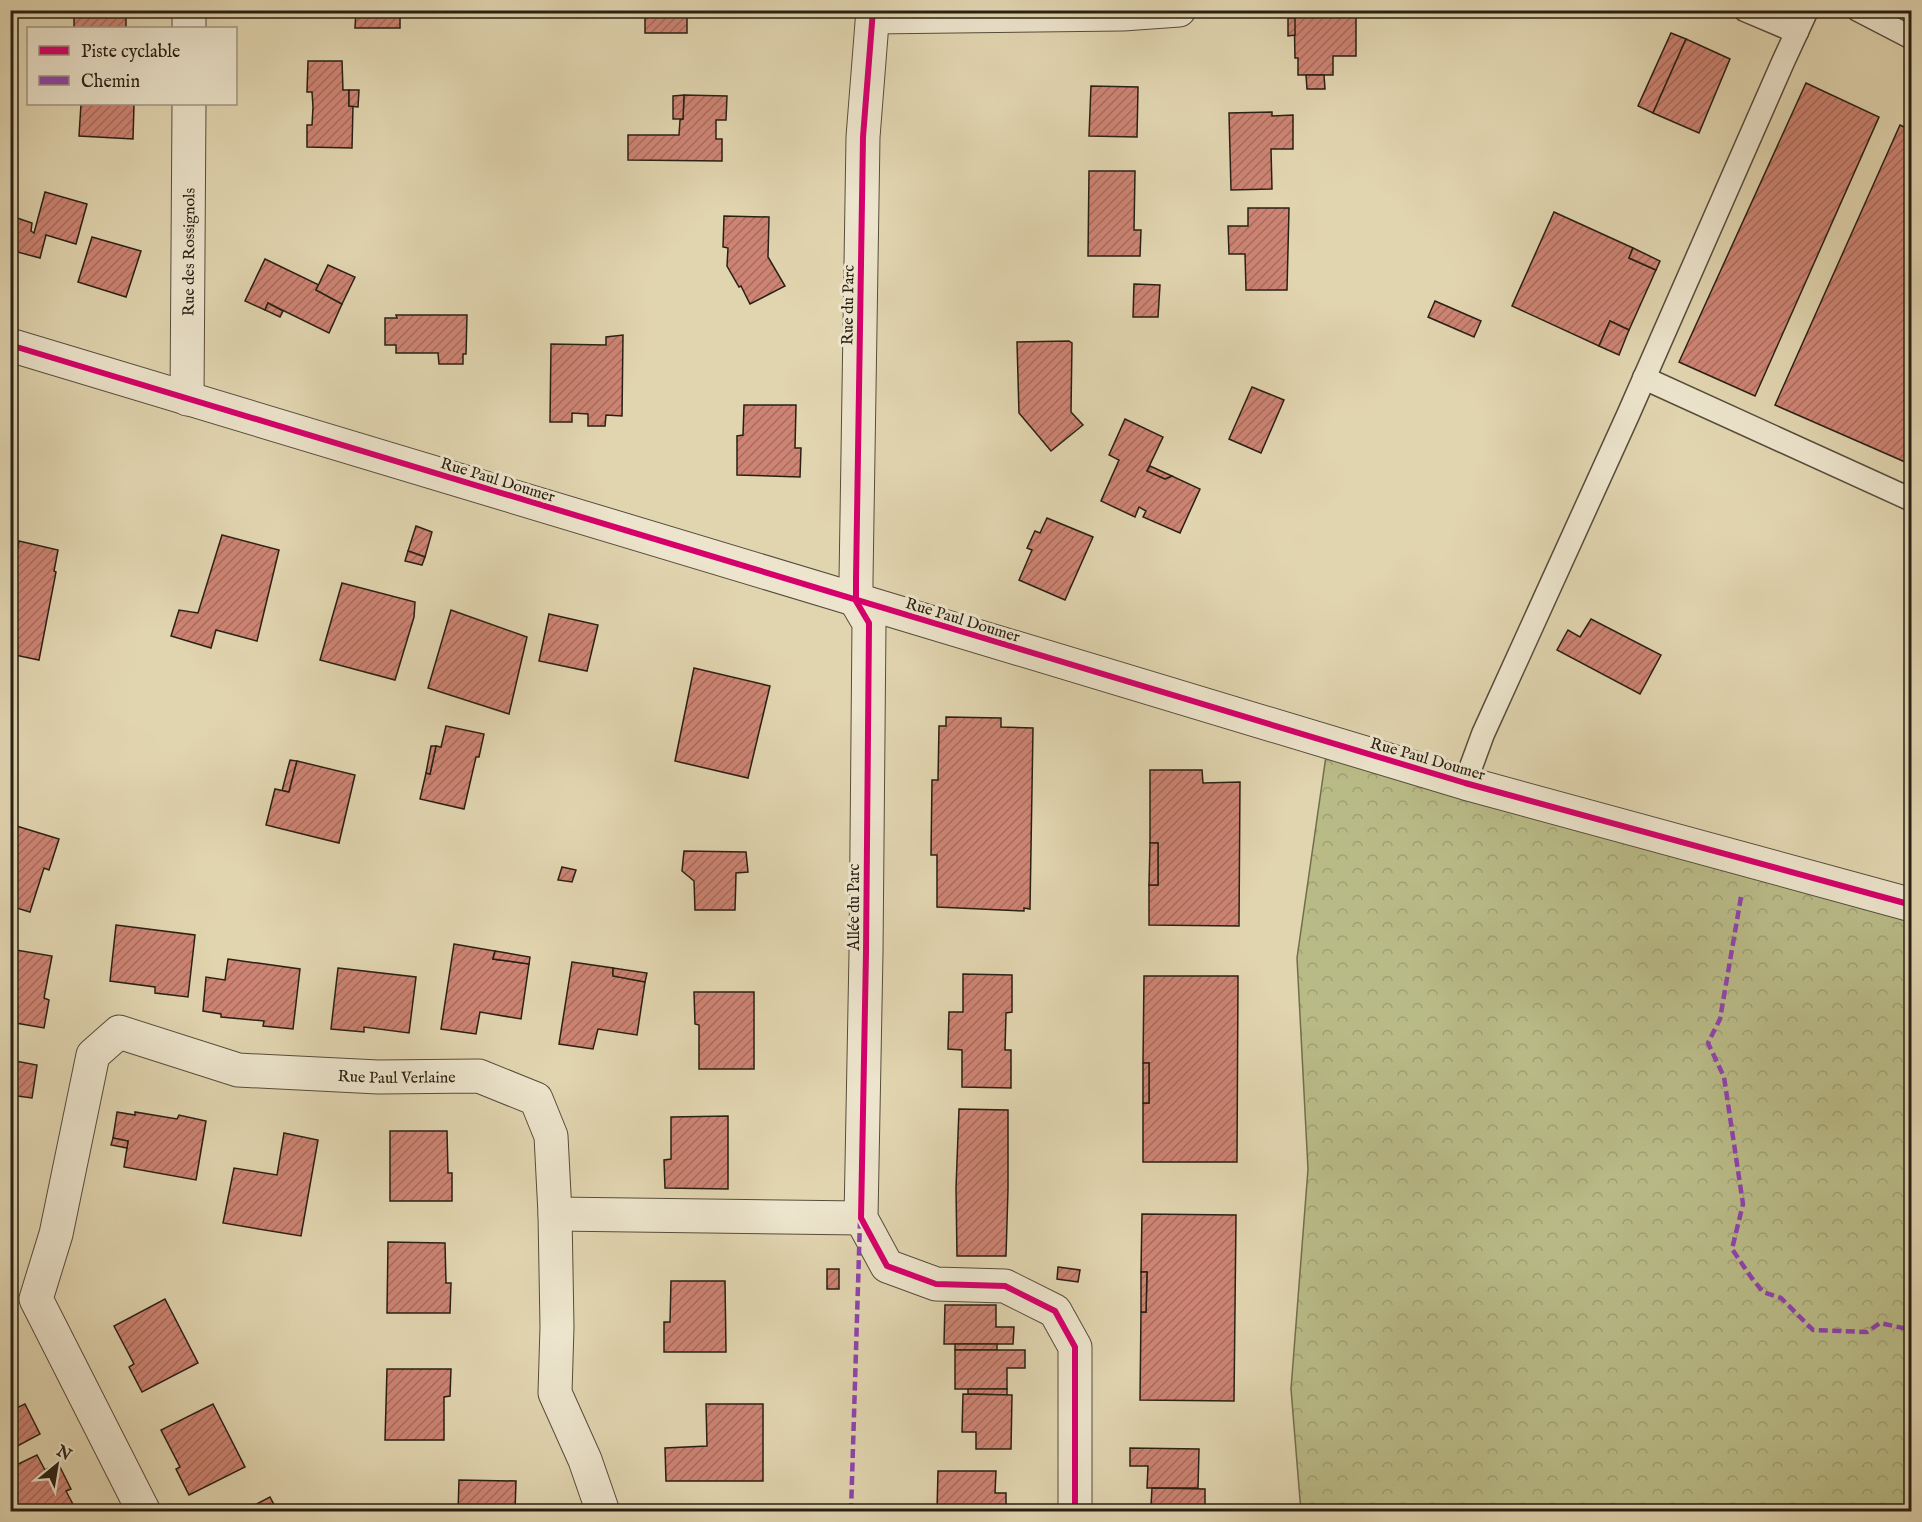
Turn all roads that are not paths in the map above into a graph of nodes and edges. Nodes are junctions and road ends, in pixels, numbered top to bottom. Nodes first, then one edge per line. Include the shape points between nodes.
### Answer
1 (189, 10) edge
2 (1179, 10) edge
3 (1744, 10) edge
4 (1807, 10) edge
5 (1858, 10) edge
6 (873, 14) edge
7 (189, 27) edge
8 (1797, 32) junction
9 (1911, 38) edge
10 (189, 105) edge
11 (12, 352) edge
12 (1644, 378) junction
13 (187, 399) junction
14 (1911, 500) edge
15 (856, 601) junction
16 (1465, 783) junction
17 (1911, 905) edge
18 (555, 1214) junction
19 (861, 1218) junction
20 (23, 1301) edge
21 (144, 1512) edge
22 (603, 1512) edge
23 (1075, 1512) edge

1 - 7 street
2 - 6 street via 1123,14
3 - 8 lane
4 - 8 lane
5 - 9 lane
6 - 15 street, Rue du Parc via 864,138
8 - 12 lane
10 - 13 street, Rue des Rossignols
11 - 13 street, Rue Paul Doumer
12 - 14 lane
12 - 16 lane via 1482,734
13 - 15 street, Rue Paul Doumer
15 - 16 street, Rue Paul Doumer
15 - 19 street, Allée du Parc via 869,623
16 - 17 street, Rue Paul Doumer
18 - 19 street
18 - 20 street, Rue Paul Verlaine via 551,1136 536,1099 479,1076 378,1077 238,1070 119,1032 93,1055 56,1234
18 - 22 street, Rue Paul Verlaine via 555,1393
19 - 23 street via 887,1266 936,1284 1005,1286 1054,1311 1075,1347
20 - 21 street, Rue Paul Verlaine

